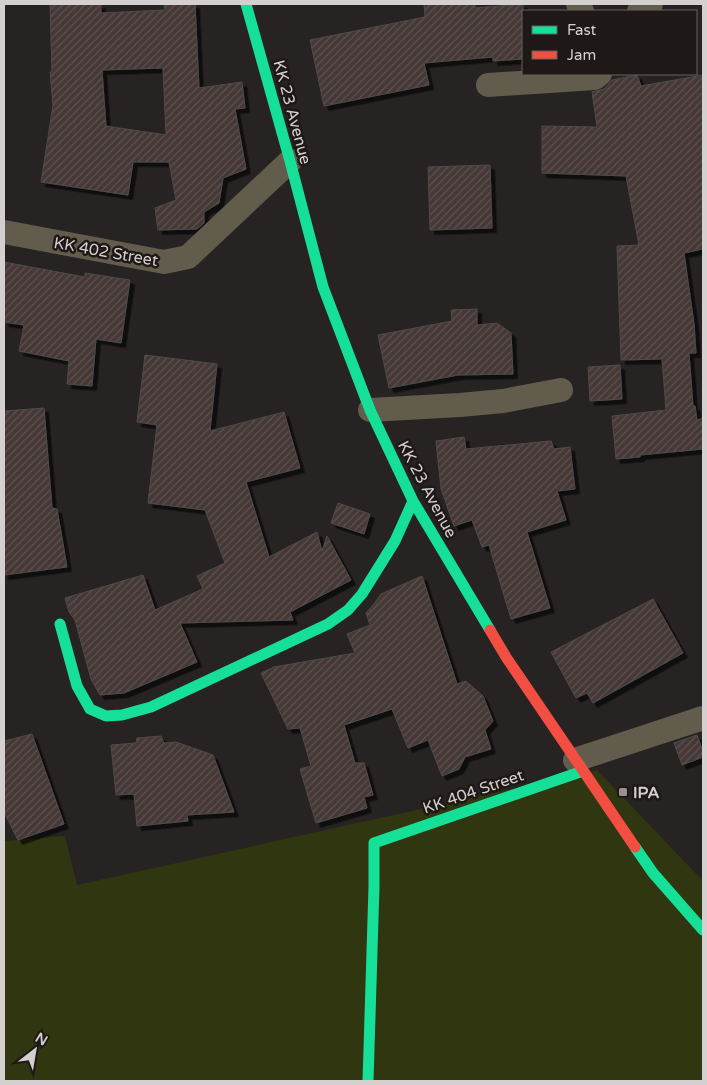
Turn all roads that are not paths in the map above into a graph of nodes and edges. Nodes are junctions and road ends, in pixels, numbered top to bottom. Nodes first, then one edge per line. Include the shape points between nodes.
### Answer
1 (246, 4) edge
2 (599, 75) edge
3 (488, 85) dead end
4 (290, 161) junction
5 (4, 232) edge
6 (561, 390) dead end
7 (370, 410) junction
8 (413, 501) junction
9 (60, 624) dead end
10 (703, 718) edge
11 (579, 765) junction
12 (703, 930) edge
13 (368, 1081) edge

1 - 4 main road, KK 23 Avenue
2 - 3 street via 595,78
4 - 5 street, KK 402 Street via 188,257 164,262
4 - 7 main road, KK 23 Avenue via 323,287
6 - 7 street via 460,405
7 - 8 main road, KK 23 Avenue
8 - 9 main road via 395,541 362,594 348,610 328,624 151,707 106,716 90,709 77,686
8 - 11 main road, KK 23 Avenue via 506,658
10 - 11 street
11 - 12 main road, KK 23 Avenue via 653,873
11 - 13 main road, KK 404 Street via 374,842

